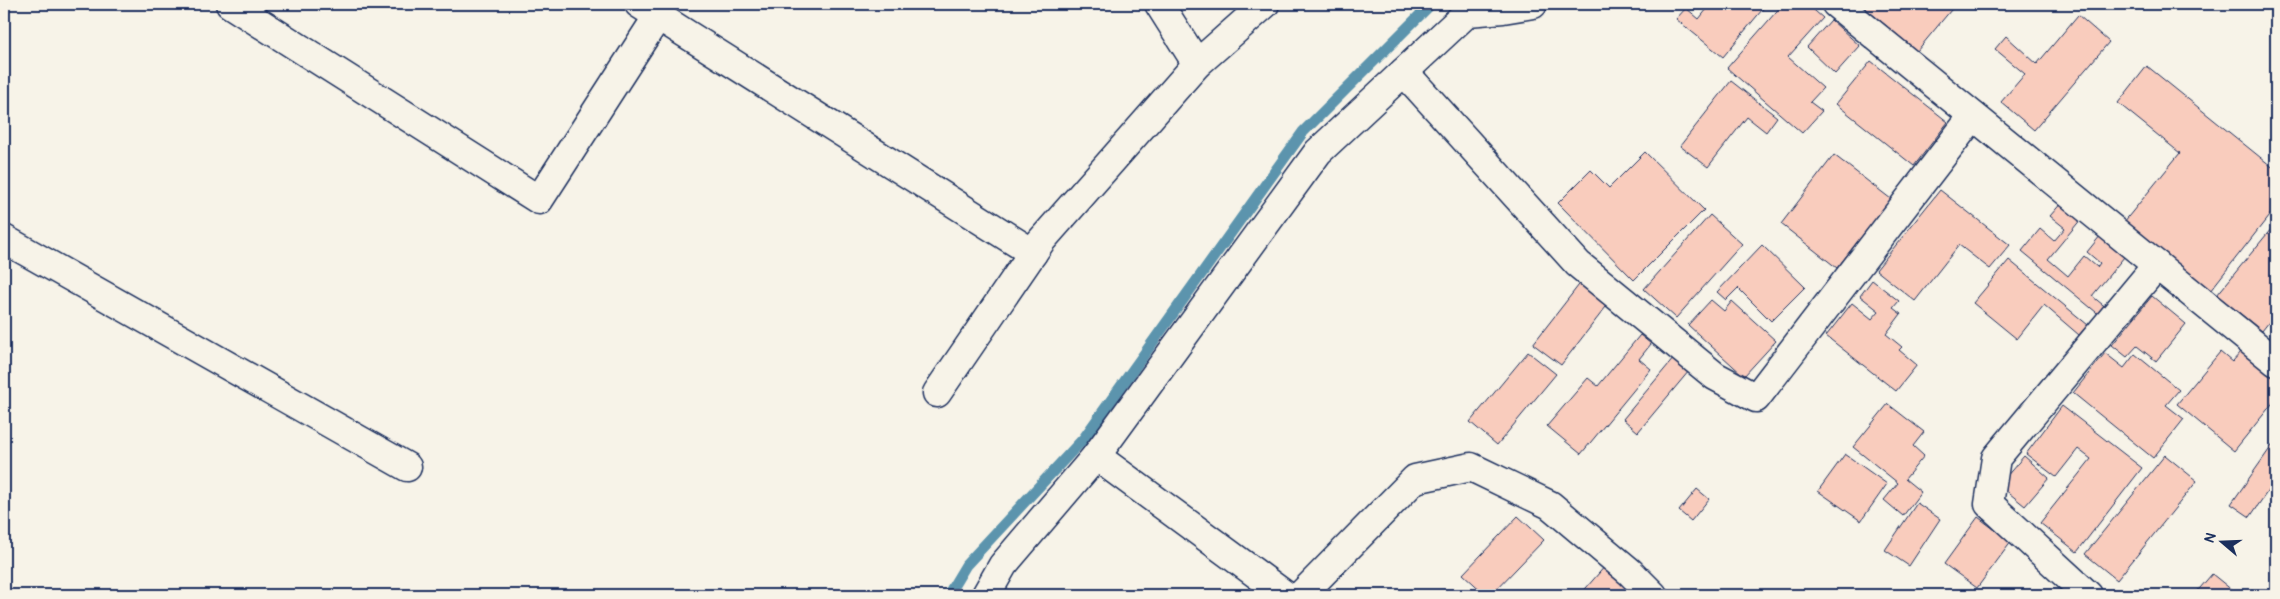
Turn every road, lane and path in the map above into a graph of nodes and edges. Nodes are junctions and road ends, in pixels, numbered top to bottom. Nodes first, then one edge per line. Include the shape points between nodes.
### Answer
1 (230, 4) edge
2 (1159, 4) edge
3 (1265, 4) edge
4 (1533, 4) edge
5 (1836, 4) edge
6 (649, 10) edge
7 (1197, 64) junction
8 (1404, 72) junction
9 (1973, 116) junction
10 (4, 239) edge
11 (1033, 253) junction
12 (2157, 265) junction
13 (2276, 362) edge
14 (937, 393) dead end
15 (1096, 456) junction
16 (408, 467) dead end
17 (986, 595) edge
18 (1285, 595) edge
19 (1301, 595) edge
20 (1653, 595) edge
21 (2088, 595) edge

1 - 6 street via 539,200
2 - 7 street
3 - 7 street
4 - 8 street via 1468,12
5 - 9 street
6 - 11 street
7 - 11 street
8 - 9 street via 1578,264 1716,376 1756,398
8 - 15 street via 1318,152
9 - 12 street
10 - 16 street
11 - 14 street
12 - 13 street
12 - 21 street via 1996,458 1989,504
15 - 17 street via 1003,565
15 - 18 street
19 - 20 street via 1415,479 1471,467 1550,505

